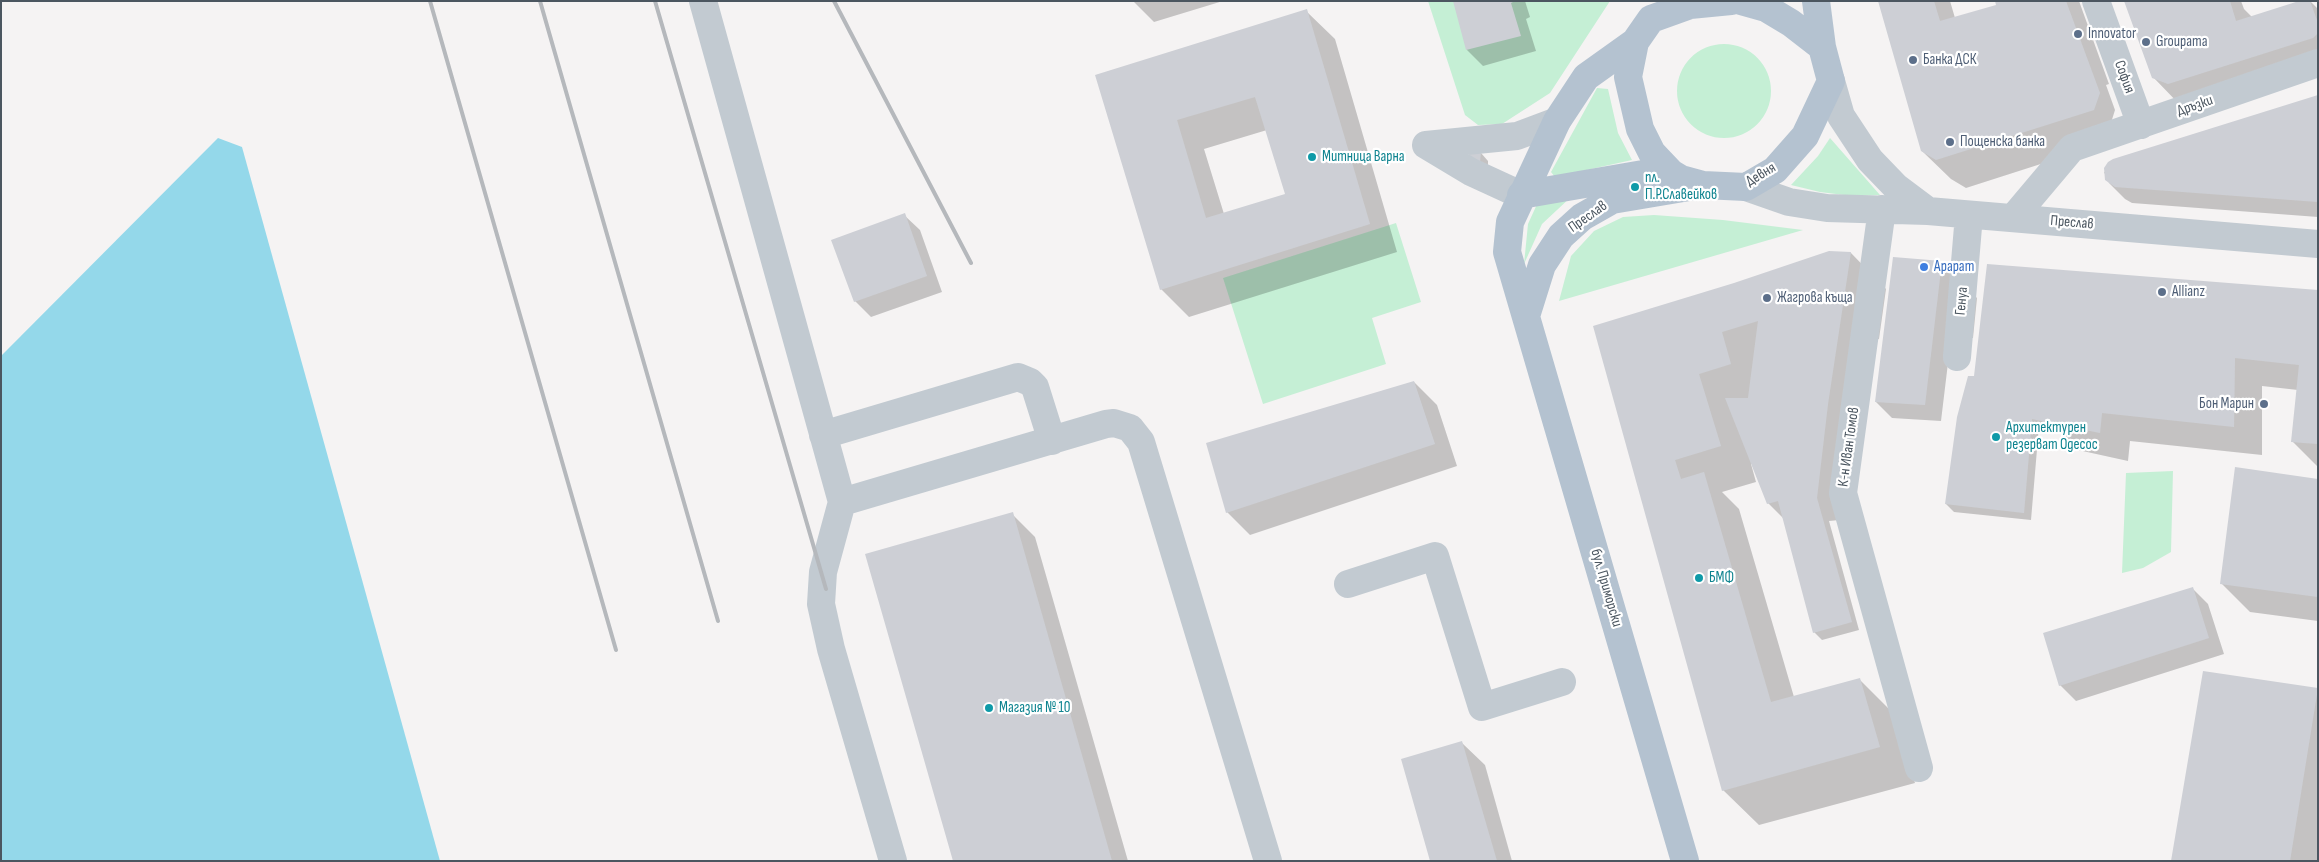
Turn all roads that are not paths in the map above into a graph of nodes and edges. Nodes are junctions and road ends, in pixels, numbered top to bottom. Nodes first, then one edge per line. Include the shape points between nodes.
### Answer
1 (703, 1) edge
2 (1731, 1) edge
3 (1741, 1) edge
4 (1816, 1) edge
5 (2096, 1) edge
6 (1654, 10) edge
7 (1635, 42) junction
8 (1822, 47) junction
9 (2318, 63) edge
10 (1831, 81) junction
11 (1557, 121) junction
12 (2141, 125) junction
13 (1672, 173) junction
14 (1703, 185) junction
15 (1746, 187) junction
16 (1521, 195) junction
17 (1882, 209) junction
18 (1928, 211) junction
19 (1970, 215) junction
20 (2013, 218) junction
21 (2318, 244) edge
22 (1526, 316) junction
23 (1957, 356) dead end
24 (823, 435) junction
25 (1052, 440) junction
26 (842, 502) junction
27 (1348, 584) dead end
28 (1562, 682) dead end
29 (1919, 768) dead end
30 (893, 861) edge
31 (1268, 861) edge
32 (1685, 861) edge

1 - 24 street
2 - 6 main road, Девня
3 - 8 main road via 1766,8
4 - 8 main road
5 - 12 street, София
6 - 7 main road, Девня
7 - 11 main road, Девня via 1586,77
7 - 13 main road, Девня via 1628,77 1640,129 1652,153
8 - 10 main road
9 - 12 street, Дръзки
10 - 15 main road, Девня via 1805,136 1775,170
10 - 18 street via 1841,116 1870,160 1896,187
11 - 16 main road, Девня
11 - 16 street via 1517,136 1426,145 1471,172
12 - 20 street, Дръзки via 2072,148
13 - 14 main road, Девня
13 - 16 main road via 1643,174
14 - 15 main road, Девня
14 - 22 main road, Преслав via 1612,200 1582,217 1561,236 1542,265
15 - 17 street, Преслав via 1790,202 1827,208
16 - 22 main road, Девня via 1510,222 1507,252
17 - 18 street, Преслав
17 - 29 street, К-н Иван Томов via 1843,493
18 - 19 street, Преслав
19 - 20 street, Преслав
19 - 23 street, Генуа
20 - 21 street, Преслав
22 - 32 main road, бул. Приморски
24 - 25 street via 1018,378 1035,387
24 - 26 street
25 - 26 street
25 - 31 street via 1114,423 1130,428 1141,442
26 - 30 street via 823,572 821,604 831,649
27 - 28 street via 1435,556 1482,707

